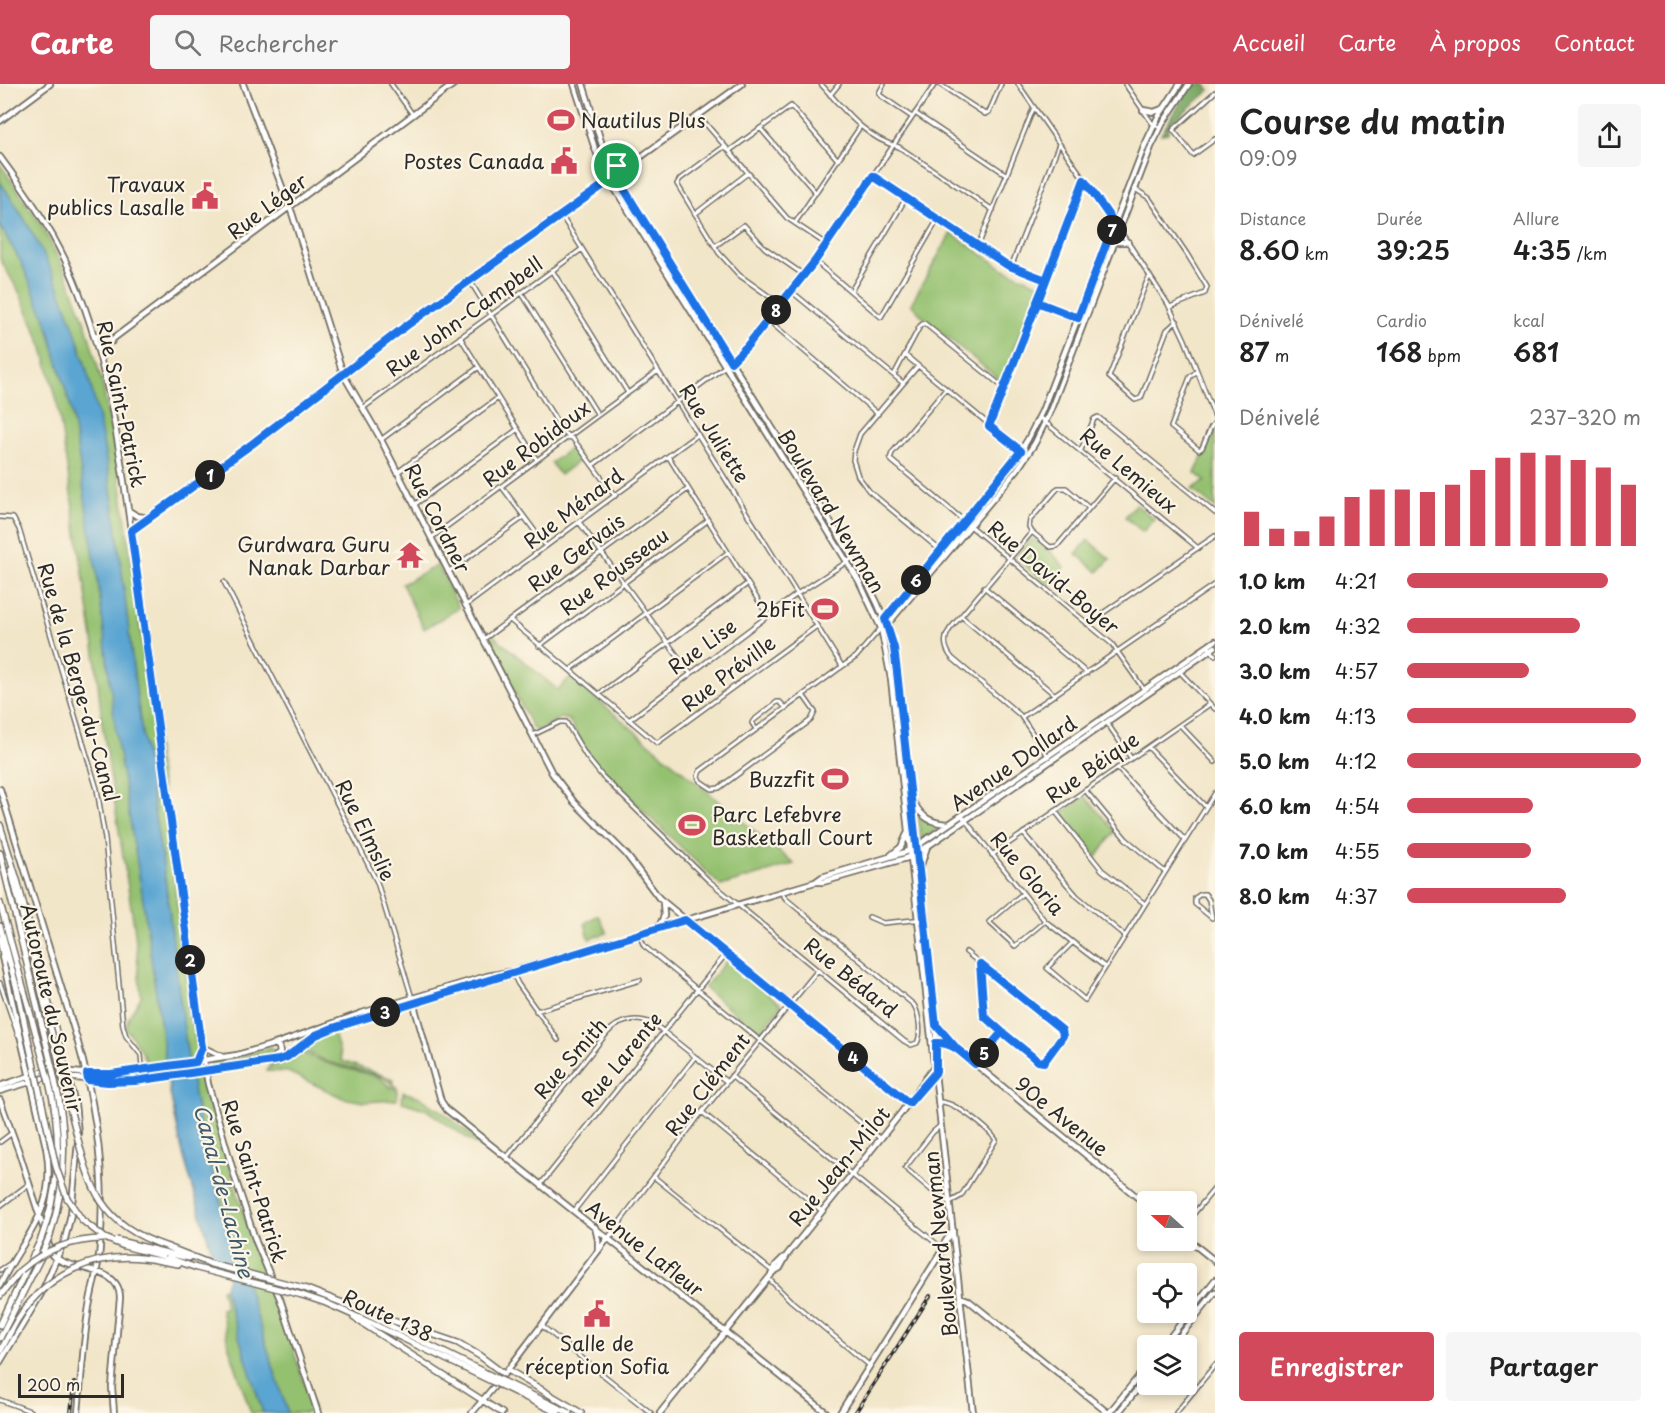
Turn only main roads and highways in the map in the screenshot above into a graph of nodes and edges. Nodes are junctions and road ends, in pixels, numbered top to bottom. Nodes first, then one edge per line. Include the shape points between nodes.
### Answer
1 (50, 84) edge
2 (243, 84) edge
3 (454, 84) edge
4 (574, 84) edge
5 (583, 84) edge
6 (742, 84) edge
7 (1180, 84) edge
8 (1189, 84) edge
9 (1164, 108) junction
10 (1143, 110) road end
11 (0, 121) edge
12 (0, 157) edge
13 (609, 162) junction
14 (628, 167) junction
15 (616, 176) junction
16 (610, 180) junction
17 (290, 207) junction
18 (1115, 242) junction
19 (1128, 242) road end
20 (93, 334) junction
21 (112, 341) junction
22 (98, 350) junction
23 (344, 374) junction
24 (129, 511) junction
25 (150, 518) junction
26 (131, 531) junction
27 (880, 607) junction
28 (892, 609) junction
29 (886, 621) junction
30 (881, 628) junction
31 (1215, 641) edge
32 (1211, 647) edge
33 (0, 789) edge
34 (912, 800) junction
35 (963, 818) junction
36 (950, 824) junction
37 (0, 825) edge
38 (908, 832) junction
39 (2, 833) junction
40 (928, 846) junction
41 (917, 849) junction
42 (0, 853) edge
43 (910, 853) junction
44 (889, 857) junction
45 (919, 870) junction
46 (815, 882) junction
47 (663, 902) junction
48 (0, 903) edge
49 (699, 916) junction
50 (685, 920) junction
51 (0, 926) edge
52 (658, 928) junction
53 (701, 933) junction
54 (0, 939) edge
55 (0, 952) edge
56 (4, 960) junction
57 (412, 1001) junction
58 (936, 1025) junction
59 (949, 1040) junction
60 (933, 1041) junction
61 (275, 1044) junction
62 (202, 1047) junction
63 (957, 1049) junction
64 (224, 1057) junction
65 (205, 1060) junction
66 (195, 1062) junction
67 (267, 1062) junction
68 (48, 1067) junction
69 (935, 1070) junction
70 (206, 1071) junction
71 (197, 1073) junction
72 (67, 1074) junction
73 (88, 1077) junction
74 (31, 1078) junction
75 (52, 1081) junction
76 (208, 1084) junction
77 (0, 1086) edge
78 (924, 1086) junction
79 (0, 1091) edge
80 (938, 1091) junction
81 (914, 1095) junction
82 (0, 1100) edge
83 (909, 1103) junction
84 (444, 1107) joint
85 (1137, 1197) edge
86 (39, 1219) junction
87 (595, 1227) junction
88 (953, 1230) junction
89 (608, 1238) junction
90 (1197, 1247) edge
91 (943, 1249) junction
92 (598, 1251) junction
93 (956, 1251) junction
94 (56, 1259) junction
95 (1215, 1261) edge
96 (211, 1264) junction
97 (197, 1268) junction
98 (98, 1272) junction
99 (1215, 1280) edge
100 (0, 1285) edge
101 (303, 1292) junction
102 (1215, 1293) edge
103 (0, 1296) edge
104 (960, 1297) junction
105 (348, 1305) junction
106 (343, 1310) junction
107 (0, 1324) edge
108 (726, 1332) junction
109 (1172, 1335) edge
110 (1181, 1335) edge
111 (0, 1338) edge
112 (0, 1352) edge
113 (0, 1362) edge
114 (506, 1372) junction
115 (1137, 1378) edge
116 (493, 1379) junction
117 (504, 1384) junction
118 (1137, 1392) edge
119 (482, 1400) junction
120 (78, 1413) edge
121 (114, 1413) edge
122 (318, 1413) edge
123 (472, 1413) edge
124 (502, 1413) edge
125 (558, 1413) edge
126 (569, 1413) edge
127 (581, 1413) edge
128 (660, 1413) edge
129 (827, 1413) edge
130 (840, 1413) edge
131 (973, 1413) edge
132 (1108, 1413) edge
133 (1118, 1413) edge

1 - 11 main road
2 - 17 main road, Rue Cordner
3 - 17 main road, Rue Léger
4 - 16 main road, Boulevard Newman
5 - 13 main road, Boulevard Newman
6 - 14 main road
7 - 9 main road
8 - 18 main road via 1160,128
9 - 10 main road via 1154,112
9 - 28 main road via 1114,223 1039,417 1021,451
12 - 20 main road, Rue Saint-Patrick via 57,244
13 - 14 main road
13 - 15 main road, Boulevard Newman
14 - 15 main road
15 - 16 main road
15 - 27 main road, Boulevard Newman via 854,558
16 - 23 main road
16 - 30 main road, Boulevard Newman via 867,595
17 - 21 main road, Rue Léger
17 - 23 main road, Rue Cordner
18 - 19 main road
18 - 29 main road via 1046,421 1027,456
20 - 21 main road
20 - 22 main road, Rue Saint-Patrick
21 - 22 main road, Rue Léger
22 - 24 main road, Rue Saint-Patrick
23 - 25 main road
23 - 47 main road, Rue Cordner via 381,439 546,765 626,854
24 - 25 main road
24 - 26 main road, Rue Saint-Patrick
25 - 26 main road
26 - 62 main road, Rue Saint-Patrick
27 - 28 main road
27 - 29 main road, Boulevard Newman
28 - 29 main road
29 - 30 main road
29 - 34 main road, Boulevard Newman via 897,672
30 - 38 main road, Boulevard Newman via 890,672
31 - 32 main road, Avenue Dollard
32 - 35 main road, Avenue Dollard
33 - 73 main road
34 - 36 main road via 926,819
34 - 41 main road, Boulevard Newman
35 - 36 main road, Avenue Dollard
35 - 40 main road, Avenue Dollard
36 - 41 main road, Avenue Dollard
37 - 39 highway
38 - 43 main road, Boulevard Newman
38 - 44 main road
39 - 72 highway
39 - 96 highway, bridge via 90,1181 117,1220 134,1232
40 - 41 main road, Avenue Dollard
40 - 45 main road
41 - 43 main road, Avenue Dollard
41 - 45 main road, Boulevard Newman
42 - 68 highway, Autoroute du Souvenir
43 - 44 main road, Avenue Dollard
43 - 46 main road, Avenue Dollard
43 - 60 main road, Boulevard Newman
44 - 46 main road, Avenue Dollard
45 - 58 main road, Boulevard Newman
46 - 49 main road, Avenue Dollard
47 - 50 main road, Rue Cordner
47 - 52 main road via 664,916
48 - 68 highway, Autoroute du Souvenir
49 - 50 main road, Avenue Dollard
49 - 53 main road
50 - 52 main road, Avenue Dollard
50 - 53 main road, Rue Cordner
51 - 97 highway, bridge via 58,1176 74,1210 110,1241
52 - 57 main road, Avenue Dollard
53 - 83 main road, Rue Cordner
54 - 56 highway
55 - 56 main road
56 - 74 main road
57 - 61 main road, Avenue Dollard via 338,1021
57 - 67 main road, Avenue Dollard via 326,1030 287,1057
57 - 84 main road, Rue Elmslie
58 - 59 main road, 90e Avenue
58 - 60 main road, Boulevard Newman
59 - 60 main road
59 - 63 main road, 90e Avenue
60 - 63 main road, 90e Avenue
60 - 69 main road, Boulevard Newman
61 - 64 main road, Avenue Dollard
61 - 67 main road via 279,1054
62 - 64 main road
62 - 65 main road, Rue Saint-Patrick
62 - 66 main road
63 - 85 main road, 90e Avenue
64 - 65 main road, Avenue Dollard
65 - 66 main road, Avenue Dollard
65 - 70 main road, Rue Saint-Patrick
66 - 73 main road, Avenue Dollard
67 - 70 main road, Avenue Dollard
68 - 75 highway, Autoroute du Souvenir, bridge
69 - 78 main road, Rue Jean-Milot
69 - 80 main road, Boulevard Newman
69 - 81 main road, Rue Jean-Milot
70 - 71 main road, Avenue Dollard
70 - 76 main road, Rue Saint-Patrick
71 - 73 main road, Avenue Dollard via 115,1082
71 - 76 main road
72 - 73 main road
72 - 74 main road via 51,1070
72 - 94 main road via 78,1140 70,1219
73 - 98 main road via 100,1174
74 - 77 main road
74 - 79 main road
74 - 86 main road via 49,1162 48,1190
75 - 107 highway, Autoroute du Souvenir, bridge via 57,1164 53,1194 41,1239
75 - 111 highway, Autoroute du Souvenir, bridge via 63,1121 61,1190 44,1251
76 - 122 main road, Rue Saint-Patrick via 253,1235 278,1293
78 - 80 main road
78 - 81 main road, Rue Jean-Milot
80 - 88 main road, Boulevard Newman
81 - 83 main road, Rue Jean-Milot
82 - 86 main road
83 - 108 main road, Rue Jean-Milot
84 - 87 main road, Avenue Lafleur
86 - 94 main road
86 - 100 main road
87 - 89 main road, Avenue Lafleur
87 - 92 main road
88 - 91 main road
88 - 93 main road, Boulevard Newman
89 - 92 main road, Rue Clément
89 - 108 main road, Avenue Lafleur
90 - 95 main road
91 - 93 main road
91 - 130 main road
92 - 114 main road, Rue Clément
93 - 104 main road, Boulevard Newman
94 - 98 main road
94 - 113 main road via 40,1296
96 - 101 highway, Route 138, bridge
96 - 103 highway, bridge via 119,1241 86,1240 58,1247 34,1260
97 - 101 highway, Route 138, bridge
97 - 112 highway, bridge via 129,1257 84,1265 39,1293 24,1310
98 - 120 main road via 88,1312
98 - 121 main road via 114,1281 120,1291 112,1386
99 - 109 main road
101 - 105 highway, Route 138
101 - 106 highway, Route 138
102 - 110 main road
104 - 131 main road, Boulevard Newman
104 - 132 main road
105 - 114 highway via 458,1343
105 - 116 highway, Route 138
106 - 116 highway, Route 138
106 - 119 highway
108 - 128 main road, Rue Jean-Milot
108 - 129 main road, Avenue Lafleur
114 - 119 main road, Rue Clément
114 - 127 highway
115 - 132 main road
116 - 117 highway, Route 138, bridge
117 - 125 highway, Route 138
117 - 126 highway, Route 138
118 - 133 main road
119 - 123 main road, Rue Clément
119 - 124 main road

